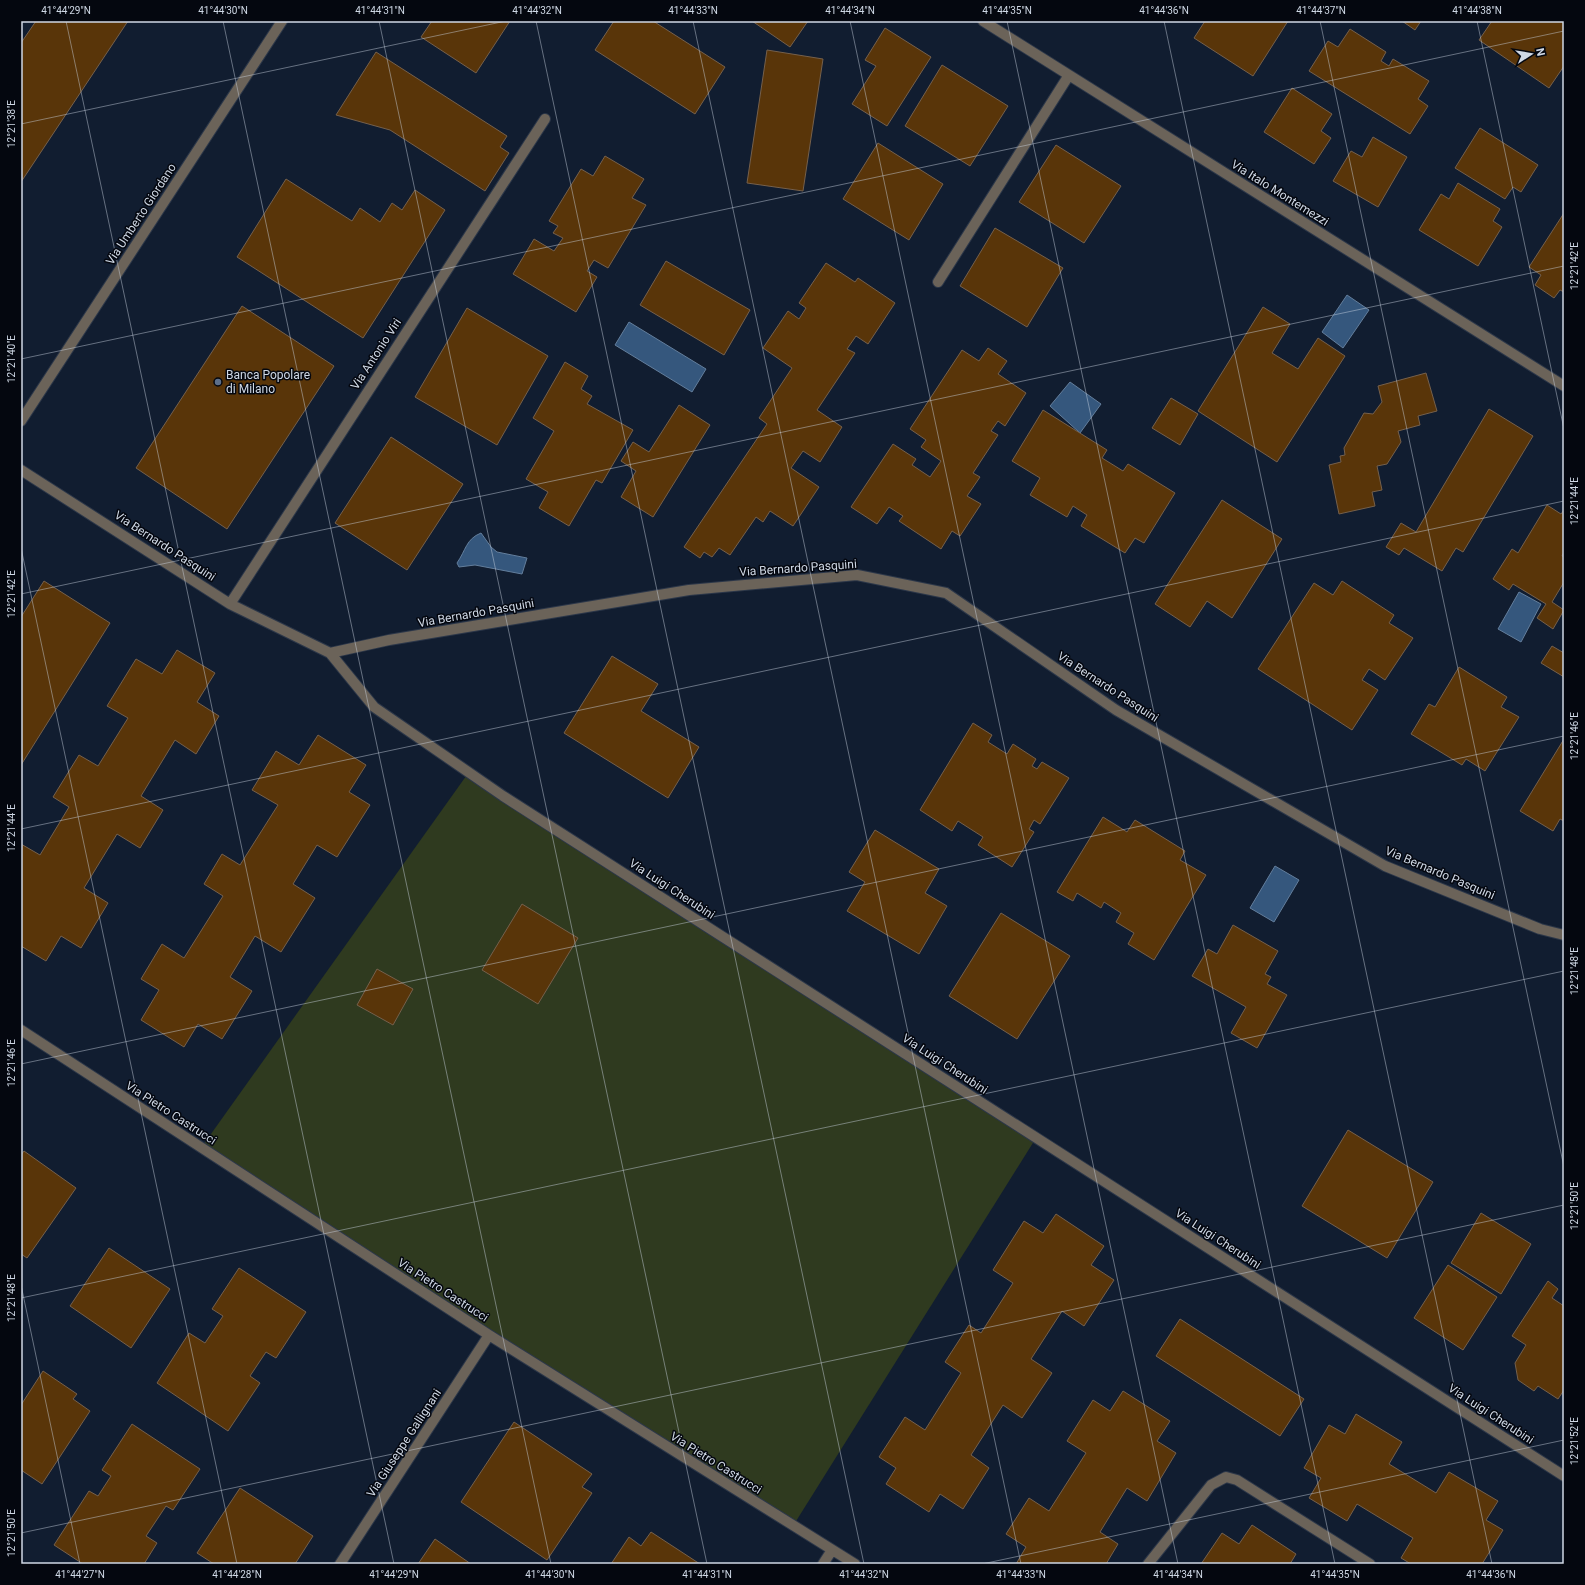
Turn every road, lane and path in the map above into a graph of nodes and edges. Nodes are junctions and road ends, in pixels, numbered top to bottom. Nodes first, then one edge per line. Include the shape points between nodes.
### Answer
1 (282, 21) edge
2 (983, 21) edge
3 (1069, 75) junction
4 (545, 119) dead end
5 (938, 282) dead end
6 (1564, 386) edge
7 (21, 421) edge
8 (21, 470) edge
9 (230, 604) junction
10 (330, 653) junction
11 (1564, 935) edge
12 (21, 1030) edge
13 (489, 1336) junction
14 (1564, 1476) edge
15 (832, 1550) junction
16 (340, 1564) edge
17 (823, 1564) edge
18 (855, 1564) edge
19 (1148, 1564) edge
20 (1370, 1564) edge

1 - 7 street, Via Umberto Giordano
2 - 3 street, Via Italo Montemezzi
3 - 5 street
3 - 6 street, Via Italo Montemezzi
4 - 9 street, Via Antonio Viri
8 - 9 street, Via Bernardo Pasquini
9 - 10 street, Via Bernardo Pasquini
10 - 11 street, Via Bernardo Pasquini via 397,639 689,590 857,575 946,593 1116,710 1385,866 1540,929
10 - 14 street, Via Luigi Cherubini via 374,707 503,796
12 - 13 street, Via Pietro Castrucci
13 - 15 street, Via Pietro Castrucci
13 - 16 street, Via Giuseppe Gallignani
15 - 17 street
15 - 18 street, Via Pietro Castrucci
19 - 20 street via 1211,1485 1226,1477 1237,1480

